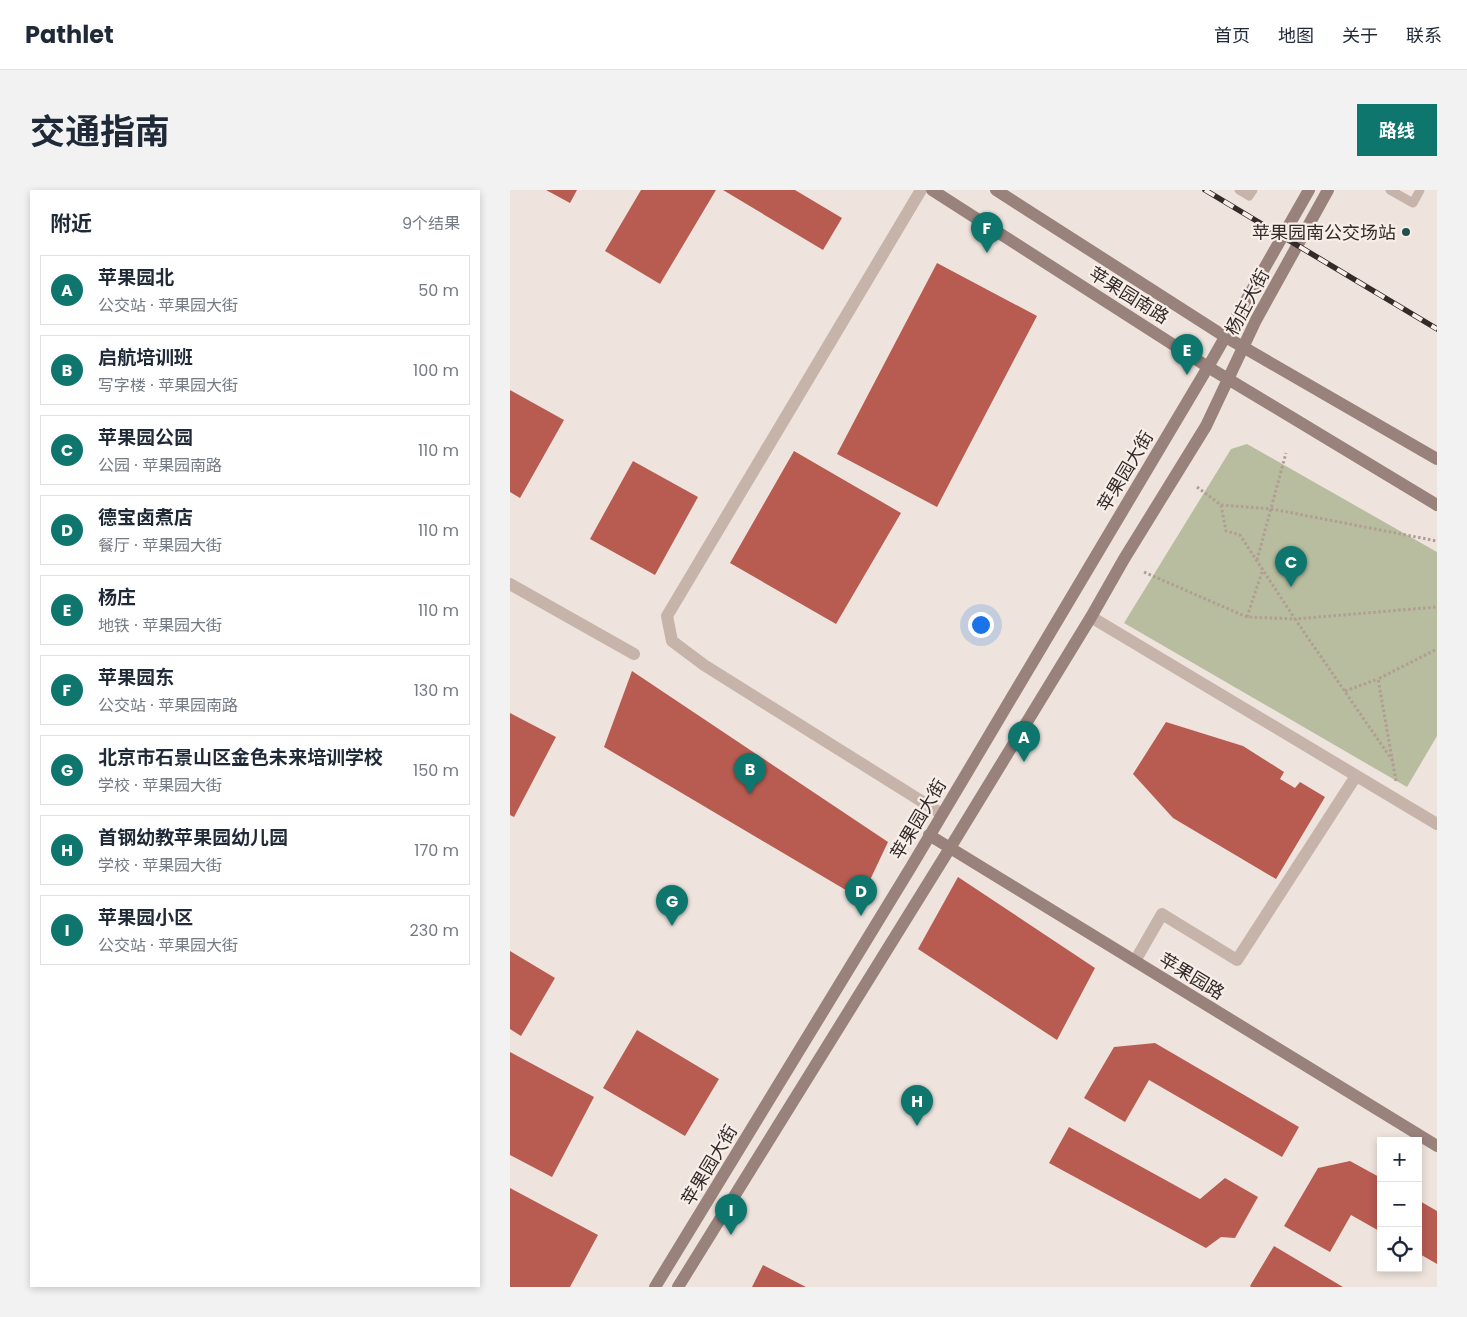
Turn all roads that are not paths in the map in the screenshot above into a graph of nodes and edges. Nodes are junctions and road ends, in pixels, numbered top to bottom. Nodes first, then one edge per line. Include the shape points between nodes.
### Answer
1 (921, 190) edge
2 (932, 190) edge
3 (996, 190) edge
4 (1239, 190) edge
5 (1253, 190) edge
6 (1309, 190) edge
7 (1328, 190) edge
8 (1390, 190) edge
9 (1420, 190) edge
10 (1224, 336) junction
11 (1243, 347) junction
12 (1208, 367) junction
13 (1228, 379) junction
14 (1437, 459) edge
15 (1437, 505) edge
16 (510, 584) edge
17 (1090, 617) junction
18 (634, 654) dead end
19 (1356, 776) junction
20 (942, 814) junction
21 (1437, 824) edge
22 (930, 835) junction
23 (950, 848) junction
24 (1135, 961) junction
25 (1437, 1146) edge
26 (655, 1287) edge
27 (678, 1287) edge

1 - 20 street via 667,616 672,641 704,665
2 - 12 main road, 苹果园南路
3 - 10 main road, 苹果园南路
4 - 5 lane via 1249,196
6 - 10 main road, 杨庄大街
7 - 11 main road, 杨庄大街
8 - 9 lane via 1412,203
10 - 11 main road, 苹果园南路
10 - 12 main road, 杨庄大街
11 - 13 main road, 杨庄大街
11 - 14 main road, 苹果园南路
12 - 13 main road, 苹果园南路
12 - 20 main road, 苹果园大街
13 - 15 main road, 苹果园南路
13 - 17 main road via 1206,426
16 - 18 street
17 - 19 street
17 - 23 main road
19 - 21 street
19 - 24 street via 1237,960 1162,914
20 - 22 main road, 苹果园大街
22 - 23 main road, 苹果园路
22 - 26 main road, 苹果园大街
23 - 24 main road, 苹果园路
23 - 27 main road
24 - 25 main road, 苹果园路

